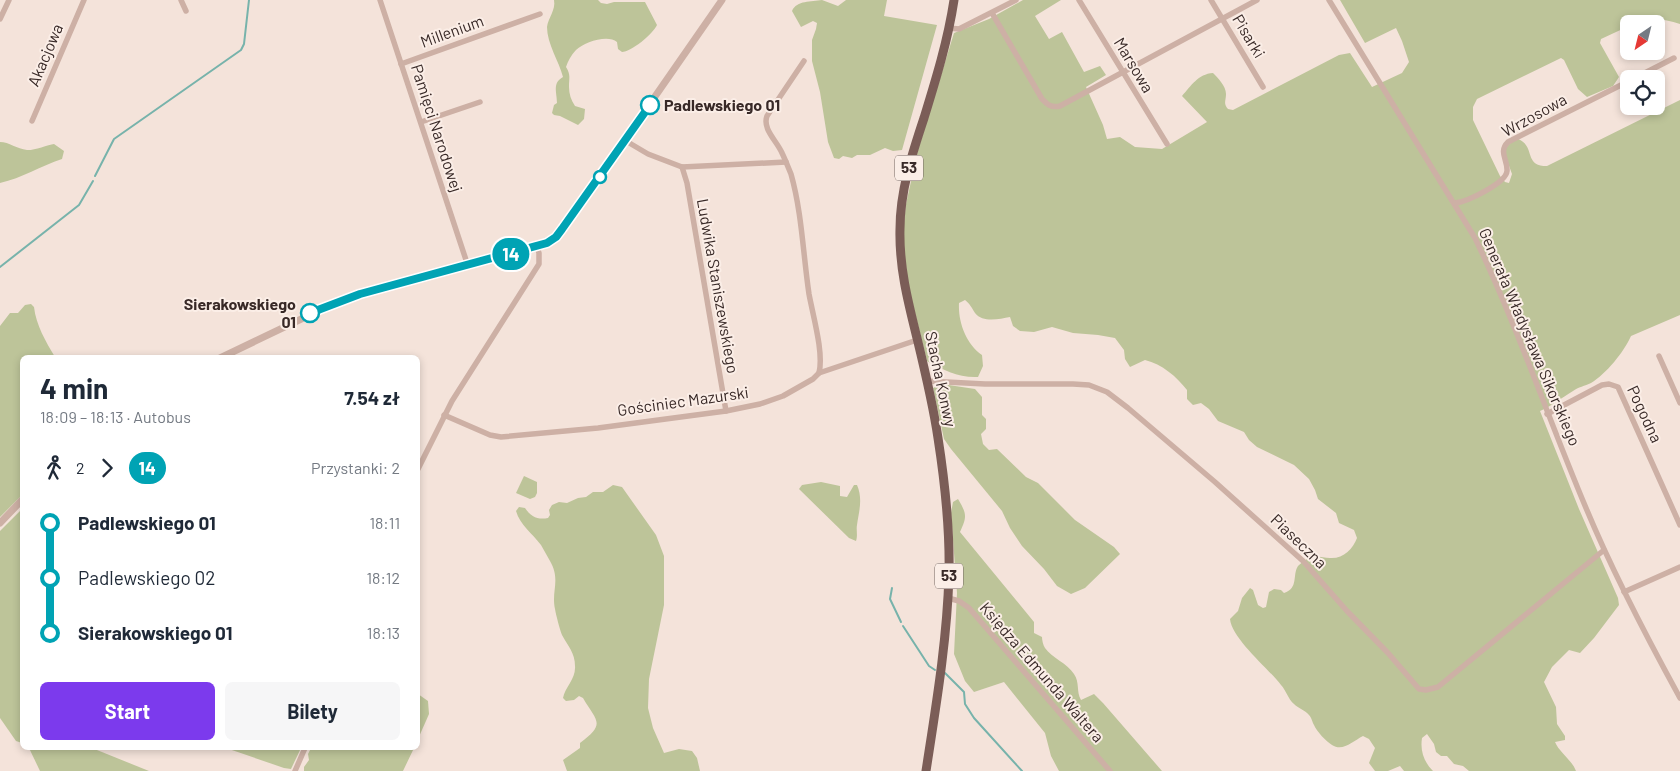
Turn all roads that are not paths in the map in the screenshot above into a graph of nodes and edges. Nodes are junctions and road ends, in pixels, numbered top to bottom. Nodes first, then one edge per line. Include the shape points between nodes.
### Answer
1 (9, 0) edge
2 (84, 0) edge
3 (181, 0) edge
4 (380, 0) edge
5 (722, 0) edge
6 (954, 0) edge
7 (1016, 0) edge
8 (1079, 0) edge
9 (1210, 0) edge
10 (1257, 0) edge
11 (1329, 0) edge
12 (186, 11) dead end
13 (992, 13) junction
14 (540, 14) dead end
15 (0, 19) edge
16 (1222, 19) junction
17 (949, 28) junction
18 (1674, 58) dead end
19 (804, 61) dead end
20 (401, 64) junction
21 (1651, 70) edge
22 (1123, 73) junction
23 (1620, 86) edge
24 (1263, 87) dead end
25 (480, 102) dead end
26 (32, 121) dead end
27 (421, 122) junction
28 (626, 141) junction
29 (1167, 144) dead end
30 (786, 162) junction
31 (682, 167) junction
32 (1456, 203) junction
33 (537, 247) junction
34 (468, 266) junction
35 (917, 340) junction
36 (225, 355) edge
37 (1659, 356) dead end
38 (819, 373) junction
39 (927, 381) junction
40 (1680, 403) edge
41 (726, 411) junction
42 (1547, 414) junction
43 (444, 415) junction
44 (420, 466) edge
45 (20, 502) edge
46 (0, 523) edge
47 (1680, 525) edge
48 (1604, 550) junction
49 (1680, 567) edge
50 (1624, 592) junction
51 (948, 598) junction
52 (1680, 698) edge
53 (304, 750) edge
54 (296, 771) edge
55 (926, 771) edge
56 (1110, 771) edge

1 - 15 street
2 - 26 street, Akacjowa
3 - 12 street
4 - 20 street, Pamięci Narodowej
5 - 28 street
6 - 17 main road, Stacha Konwy / 53
7 - 13 street
8 - 22 street, Marsowa
9 - 16 street, Pisarki
10 - 16 street
11 - 32 street, Generała Władysława Sikorskiego
13 - 17 street via 960,29
13 - 22 street via 1042,100 1048,105 1060,106
14 - 20 street, Millenium
16 - 22 street
16 - 24 street, Pisarki
17 - 35 main road, Stacha Konwy / 53 via 901,205 901,268
18 - 21 street
19 - 30 street via 766,118 767,129
20 - 27 street, Pamięci Narodowej
22 - 29 street, Marsowa
23 - 32 street, Wrzosowa via 1508,142 1502,152 1506,176 1478,195
25 - 27 street
27 - 34 street, Pamięci Narodowej
28 - 31 street
28 - 33 street via 562,229
30 - 31 street
30 - 38 street via 802,231 821,360
31 - 41 street, Ludwika Staniszewskiego
32 - 42 street, Generała Władysława Sikorskiego via 1489,266
33 - 34 street
33 - 43 street via 540,259 536,270
34 - 36 street via 341,300
35 - 38 street, Gościniec Mazurski
35 - 39 main road, Stacha Konwy / 53
37 - 40 street
38 - 41 street, Gościniec Mazurski via 777,399
39 - 48 street, Piaseczna via 1073,384 1089,385 1107,392 1303,561 1419,689 1438,687
39 - 51 main road, Stacha Konwy / 53 via 946,498
41 - 43 street, Gościniec Mazurski via 508,437 490,435
42 - 47 street, Pogodna via 1602,385 1618,387
42 - 48 street, Generała Władysława Sikorskiego
43 - 44 street
45 - 46 street
48 - 50 street, Generała Władysława Sikorskiego
49 - 50 street
50 - 52 street, Generała Władysława Sikorskiego
51 - 55 main road, Stacha Konwy / 53
51 - 56 street, Księdza Edmunda Waltera via 969,608
53 - 54 street

